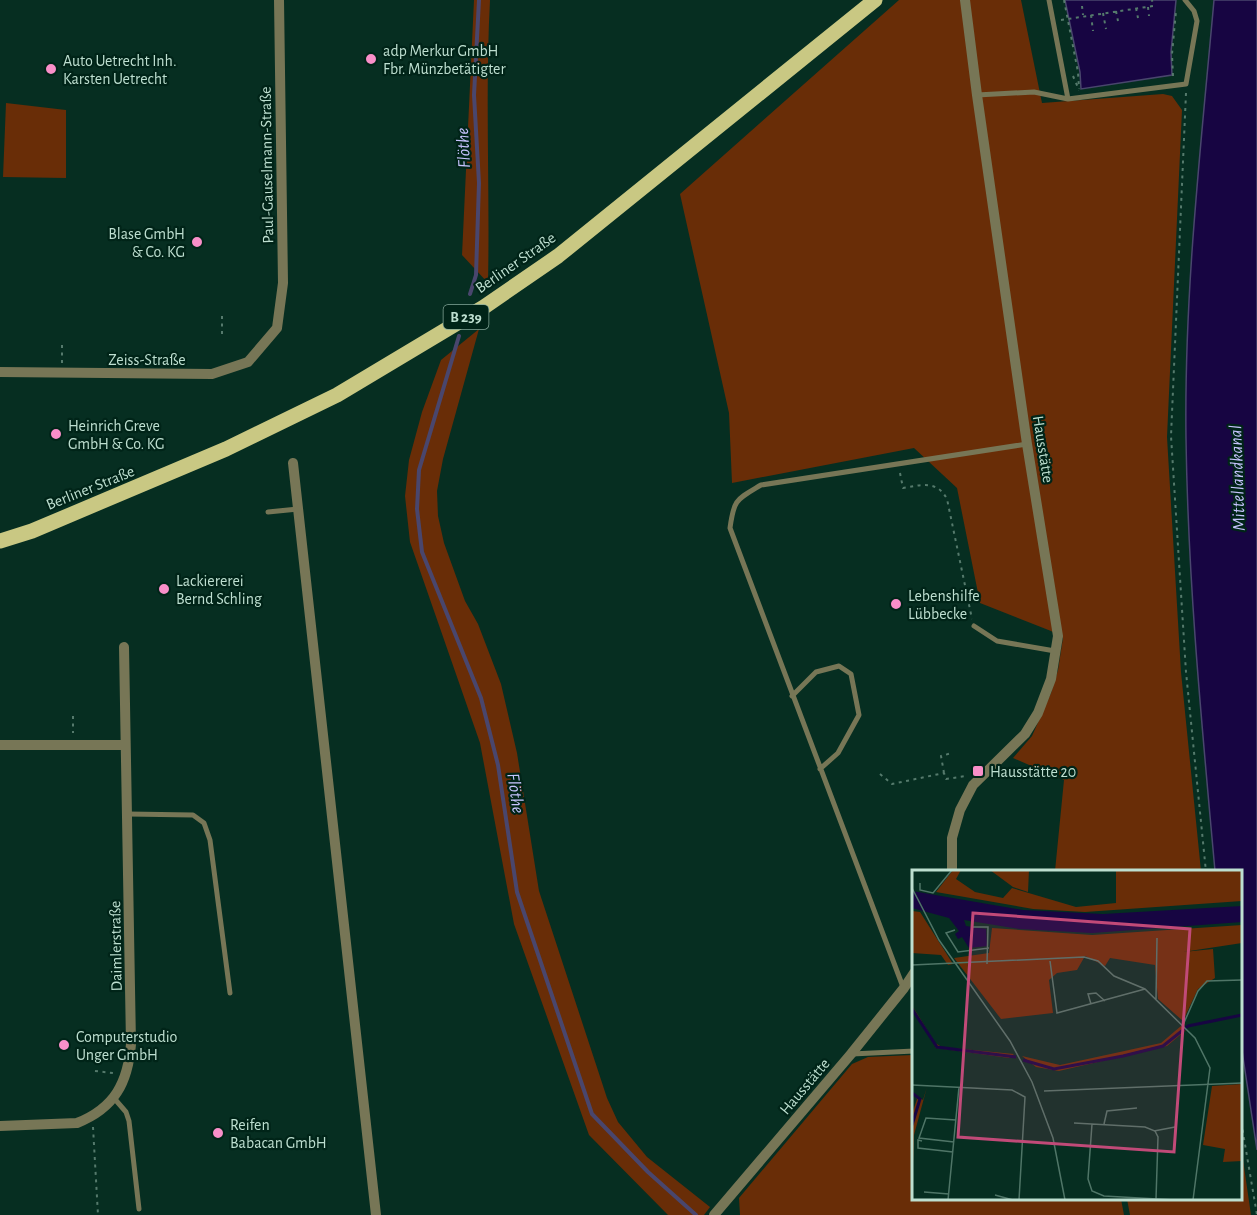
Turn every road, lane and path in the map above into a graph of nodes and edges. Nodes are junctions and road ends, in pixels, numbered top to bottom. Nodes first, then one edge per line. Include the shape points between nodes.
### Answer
1 (279, 0) edge
2 (875, 0) edge
3 (965, 0) edge
4 (1049, 0) edge
5 (1064, 0) edge
6 (1152, 0) edge
7 (1185, 0) edge
8 (1082, 6) dead end
9 (1148, 7) junction
10 (1136, 8) junction
11 (1116, 11) junction
12 (1176, 11) dead end
13 (1103, 13) junction
14 (1091, 15) junction
15 (1083, 16) junction
16 (1149, 16) dead end
17 (1068, 18) junction
18 (1138, 18) dead end
19 (1118, 21) dead end
20 (1063, 29) dead end
21 (1106, 29) dead end
22 (1093, 31) dead end
23 (1078, 68) junction
24 (1173, 77) dead end
25 (1186, 84) junction
26 (977, 95) junction
27 (1068, 99) junction
28 (222, 313) dead end
29 (277, 328) joint
30 (222, 334) dead end
31 (62, 342) dead end
32 (0, 372) edge
33 (62, 372) junction
34 (1028, 444) junction
35 (293, 463) dead end
36 (899, 464) junction
37 (298, 509) junction
38 (268, 512) dead end
39 (0, 541) edge
40 (974, 626) joint
41 (124, 647) dead end
42 (1055, 651) junction
43 (792, 696) junction
44 (73, 716) dead end
45 (73, 745) junction
46 (125, 745) junction
47 (0, 746) edge
48 (952, 753) dead end
49 (820, 769) junction
50 (944, 773) junction
51 (880, 774) dead end
52 (984, 774) junction
53 (128, 814) junction
54 (952, 870) edge
55 (1206, 870) edge
56 (912, 976) edge
57 (904, 988) junction
58 (230, 993) dead end
59 (912, 1051) edge
60 (851, 1054) junction
61 (95, 1071) dead end
62 (127, 1074) junction
63 (113, 1097) junction
64 (93, 1115) junction
65 (0, 1126) edge
66 (1242, 1127) edge
67 (139, 1209) dead end
68 (98, 1215) edge
69 (376, 1215) edge
70 (715, 1215) edge
71 (1257, 1215) edge

1 - 29 street, Paul-Gauselmann-Straße via 283,283
2 - 39 main road, Berliner Straße / B 239 via 558,256 484,307 337,395 226,449
3 - 26 street, Hausstätte
4 - 27 lane
5 - 17 path
6 - 9 path via 1153,6
7 - 25 lane via 1197,21
8 - 15 path
9 - 10 path
9 - 16 path
10 - 11 path
10 - 18 path
11 - 13 path
11 - 19 path
12 - 24 path
13 - 14 path
13 - 21 path
14 - 15 path
14 - 22 path
15 - 17 path
17 - 20 path via 1062,19
17 - 23 path
23 - 23 path via 1079,91 1072,70
25 - 27 lane
25 - 55 path via 1171,436 1186,672
26 - 27 lane via 1034,92
26 - 34 street, Hausstätte
28 - 30 path
29 - 33 street, Zeiss-Straße via 248,362 212,374
31 - 33 path
32 - 33 street, Zeiss-Straße
34 - 36 lane
34 - 42 street, Hausstätte via 1058,636
35 - 37 street
36 - 40 path via 903,488 930,484 947,499
36 - 43 lane via 761,485 733,507 730,528
37 - 38 lane
37 - 69 street
40 - 42 lane via 997,641
41 - 46 street, Daimlerstraße
42 - 52 street, Hausstätte via 1051,679 1038,713 1025,734
43 - 49 lane
43 - 49 lane via 816,672 839,666 851,674 859,715 838,753
44 - 45 path
45 - 46 street
45 - 47 street
46 - 53 street, Daimlerstraße
48 - 50 path via 941,756
49 - 57 lane
50 - 51 path via 892,784
50 - 52 path via 946,779
52 - 54 street, Hausstätte via 973,785 960,810 952,837
53 - 58 lane via 193,815 204,823 210,840
53 - 62 street, Daimlerstraße via 131,1044
56 - 57 street, Hausstätte
57 - 60 street, Hausstätte
59 - 60 lane
60 - 70 street, Hausstätte
61 - 62 path
62 - 63 street, Daimlerstraße
63 - 64 street, Daimlerstraße
63 - 67 lane via 129,1121
64 - 65 street, Daimlerstraße via 77,1123
64 - 68 path
66 - 71 path

